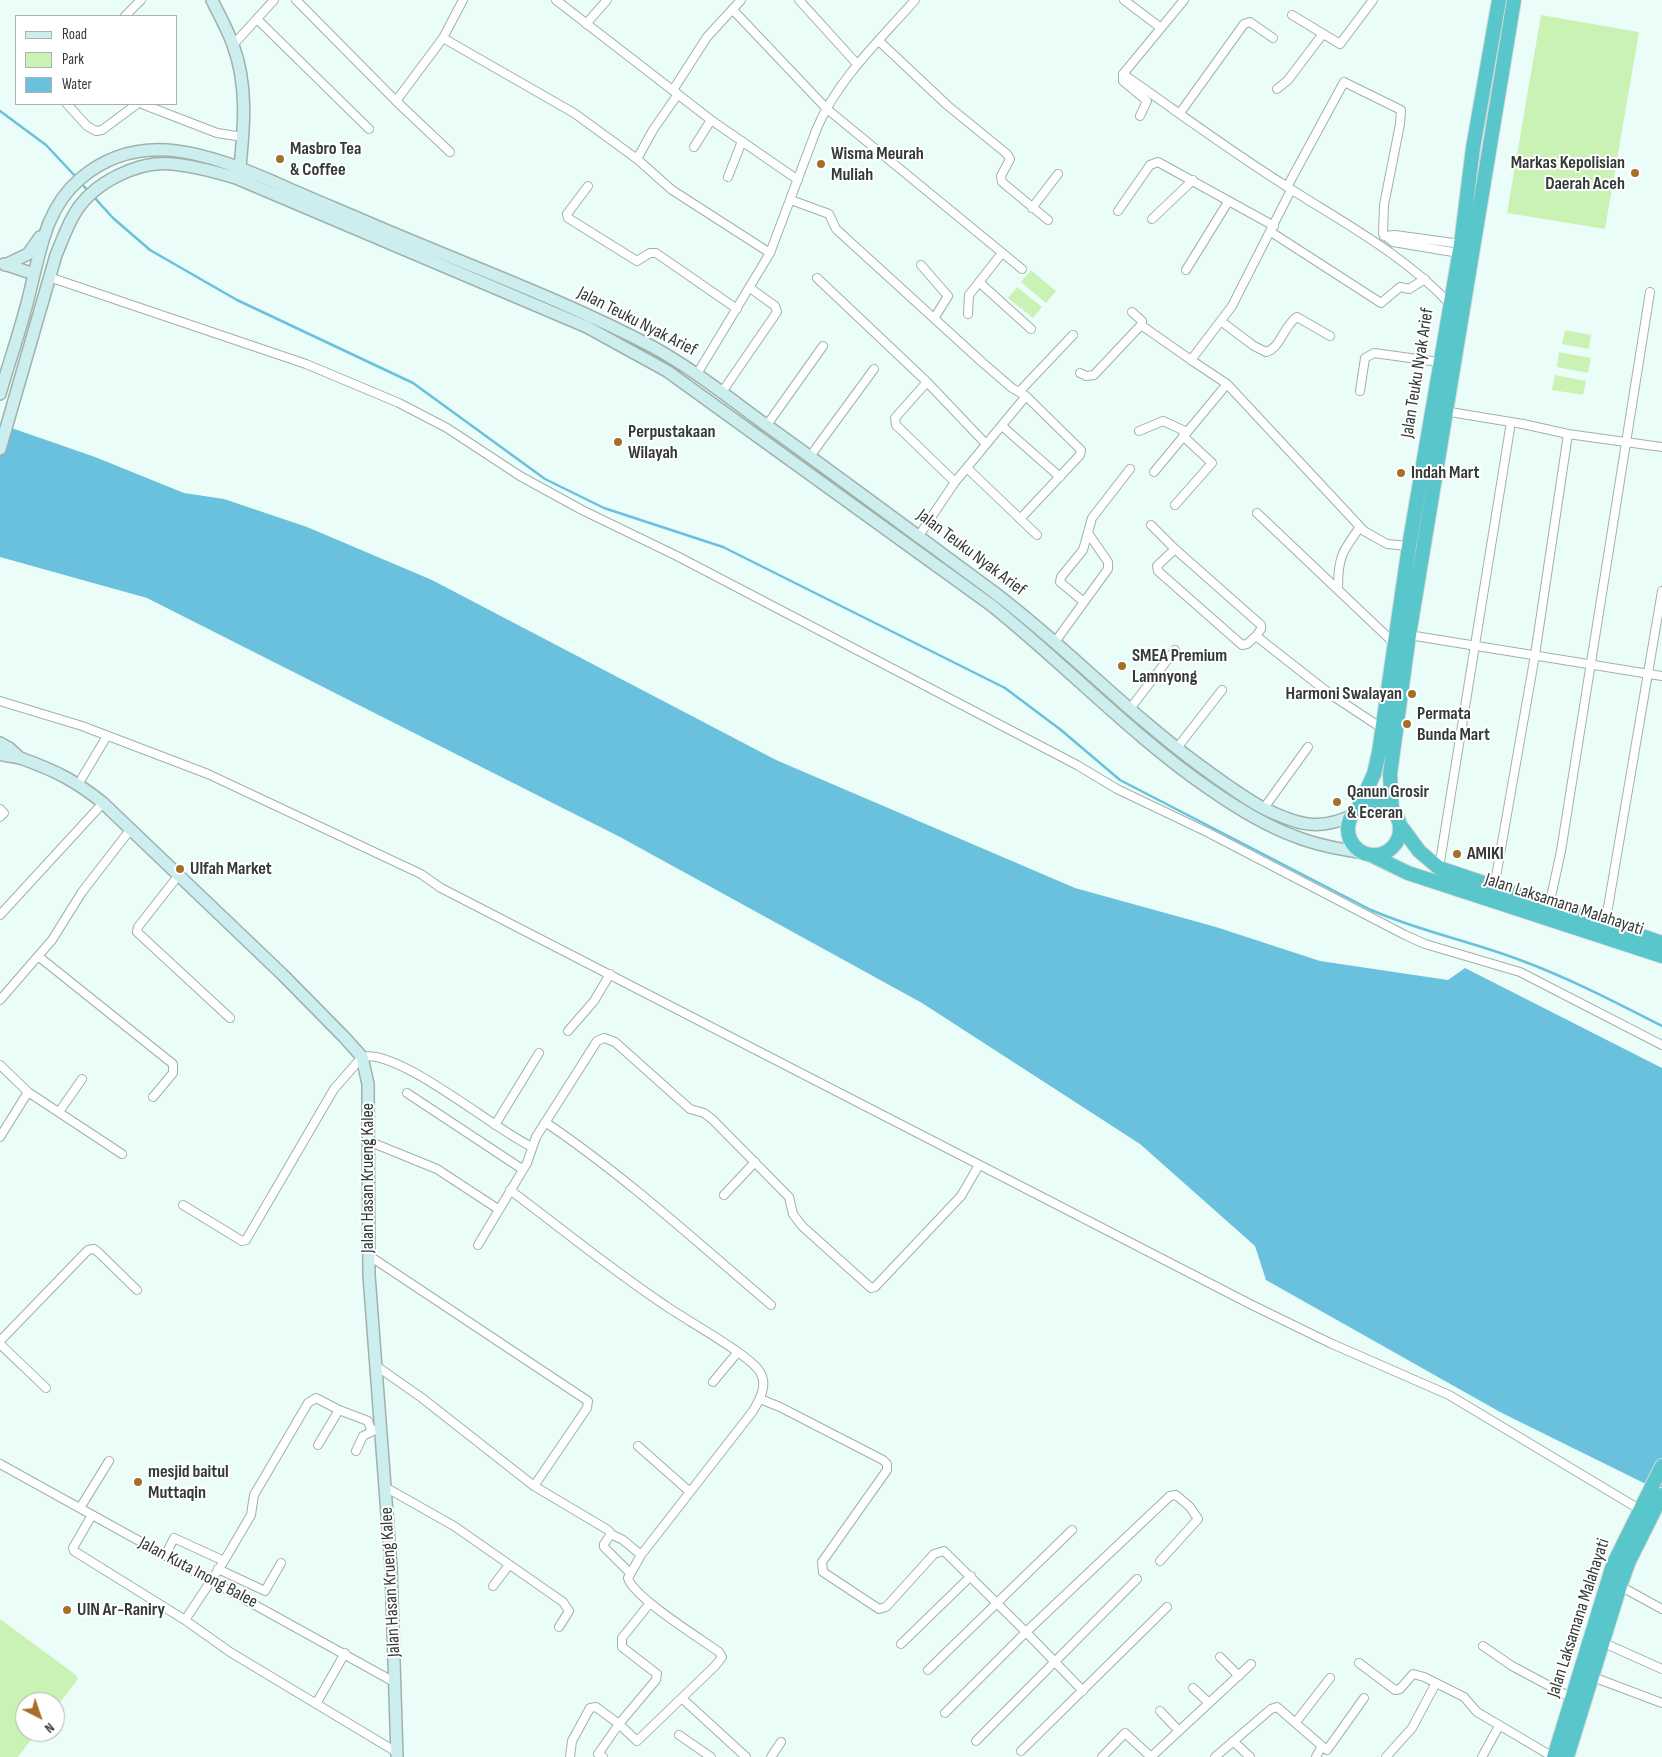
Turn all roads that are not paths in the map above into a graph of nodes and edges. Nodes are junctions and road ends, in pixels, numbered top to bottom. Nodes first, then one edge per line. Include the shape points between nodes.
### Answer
1 (142, 0) edge
2 (212, 0) edge
3 (274, 0) edge
4 (296, 0) edge
5 (463, 0) edge
6 (556, 0) edge
7 (607, 0) edge
8 (741, 0) edge
9 (799, 0) edge
10 (915, 0) edge
11 (1124, 0) edge
12 (1184, 0) edge
13 (1373, 0) edge
14 (1498, 0) edge
15 (1514, 0) edge
16 (733, 10) junction
17 (125, 15) edge
18 (1292, 15) dead end
19 (257, 19) junction
20 (586, 24) junction
21 (1161, 28) junction
22 (1322, 35) junction
23 (443, 38) junction
24 (1272, 38) dead end
25 (879, 41) junction
26 (233, 45) junction
27 (857, 64) junction
28 (1124, 74) junction
29 (1277, 89) dead end
30 (676, 92) junction
31 (396, 101) junction
32 (68, 105) edge
33 (136, 105) edge
34 (145, 105) edge
35 (827, 109) junction
36 (1180, 113) junction
37 (1140, 116) dead end
38 (711, 120) junction
39 (369, 129) dead end
40 (243, 138) junction
41 (742, 141) junction
42 (694, 147) dead end
43 (450, 152) dead end
44 (638, 159) junction
45 (240, 168) junction
46 (1058, 174) dead end
47 (728, 177) dead end
48 (798, 180) junction
49 (1193, 180) junction
50 (588, 186) dead end
51 (1289, 188) junction
52 (791, 200) junction
53 (1228, 202) junction
54 (1032, 208) junction
55 (1118, 211) dead end
56 (1152, 219) dead end
57 (1048, 220) dead end
58 (1272, 229) junction
59 (44, 232) junction
60 (1460, 249) junction
61 (421, 250) junction
62 (770, 253) junction
63 (1002, 253) junction
64 (3, 264) edge
65 (921, 265) dead end
66 (1022, 269) dead end
67 (1186, 270) dead end
68 (49, 277) junction
69 (817, 278) dead end
70 (33, 279) junction
71 (1424, 279) junction
72 (979, 282) junction
73 (750, 288) junction
74 (1650, 292) dead end
75 (1449, 303) junction
76 (737, 309) junction
77 (1132, 312) dead end
78 (968, 314) dead end
79 (935, 318) junction
80 (1222, 322) junction
81 (1141, 325) junction
82 (1031, 329) dead end
83 (1073, 336) dead end
84 (1330, 336) dead end
85 (823, 346) dead end
86 (1192, 360) junction
87 (1439, 362) junction
88 (874, 369) dead end
89 (697, 374) junction
90 (1080, 374) dead end
91 (927, 382) junction
92 (1228, 384) junction
93 (1360, 391) dead end
94 (722, 392) junction
95 (0, 394) edge
96 (1023, 394) junction
97 (1444, 411) junction
98 (1511, 422) junction
99 (767, 425) junction
100 (1002, 426) junction
101 (1139, 431) dead end
102 (1185, 434) junction
103 (1568, 434) junction
104 (1626, 441) junction
105 (986, 444) junction
106 (1662, 447) edge
107 (0, 449) edge
108 (811, 455) junction
109 (967, 468) junction
110 (1130, 469) dead end
111 (1154, 472) dead end
112 (1060, 477) junction
113 (955, 482) junction
114 (1175, 505) dead end
115 (1258, 513) dead end
116 (1020, 520) junction
117 (1151, 525) dead end
118 (1360, 527) junction
119 (1088, 532) junction
120 (1038, 535) dead end
121 (918, 537) junction
122 (1409, 546) junction
123 (1174, 549) junction
124 (1338, 588) junction
125 (1662, 591) edge
126 (998, 596) junction
127 (1084, 602) junction
128 (990, 605) junction
129 (1409, 635) junction
130 (1256, 636) junction
131 (1055, 642) junction
132 (1394, 643) junction
133 (1476, 645) junction
134 (1175, 650) dead end
135 (1535, 654) junction
136 (1592, 664) junction
137 (1650, 673) junction
138 (1662, 676) edge
139 (1222, 690) dead end
140 (0, 701) edge
141 (1129, 710) junction
142 (1382, 730) junction
143 (107, 736) junction
144 (1308, 747) dead end
145 (1177, 748) junction
146 (0, 752) edge
147 (81, 781) junction
148 (103, 804) junction
149 (1264, 808) junction
150 (0, 809) edge
151 (1392, 810) junction
152 (1355, 812) junction
153 (0, 817) edge
154 (1400, 825) junction
155 (130, 830) junction
156 (1367, 854) junction
157 (1438, 868) junction
158 (178, 876) junction
159 (1494, 888) junction
160 (1549, 906) junction
161 (0, 916) edge
162 (1605, 925) junction
163 (1661, 950) edge
164 (38, 956) junction
165 (610, 974) junction
166 (0, 1000) edge
167 (230, 1018) dead end
168 (568, 1031) dead end
169 (1662, 1045) edge
170 (539, 1053) dead end
171 (362, 1057) junction
172 (0, 1065) edge
173 (82, 1078) dead end
174 (28, 1092) junction
175 (407, 1093) dead end
176 (153, 1097) dead end
177 (59, 1112) junction
178 (545, 1122) junction
179 (495, 1125) junction
180 (0, 1137) edge
181 (368, 1141) junction
182 (532, 1147) junction
183 (122, 1154) dead end
184 (755, 1162) junction
185 (979, 1165) junction
186 (522, 1169) junction
187 (510, 1190) junction
188 (724, 1195) dead end
189 (184, 1205) dead end
190 (498, 1209) junction
191 (478, 1245) dead end
192 (368, 1255) junction
193 (137, 1290) dead end
194 (771, 1305) dead end
195 (0, 1342) edge
196 (737, 1353) junction
197 (375, 1364) junction
198 (713, 1382) dead end
199 (46, 1388) dead end
200 (760, 1399) junction
201 (339, 1410) junction
202 (377, 1430) junction
203 (318, 1445) dead end
204 (638, 1446) dead end
205 (356, 1451) dead end
206 (110, 1462) dead end
207 (0, 1464) edge
208 (1662, 1466) edge
209 (534, 1486) junction
210 (386, 1487) junction
211 (690, 1492) junction
212 (1662, 1495) edge
213 (80, 1508) junction
214 (92, 1515) junction
215 (1647, 1515) edge
216 (1072, 1530) dead end
217 (611, 1534) junction
218 (1629, 1546) junction
219 (641, 1555) junction
220 (165, 1556) junction
221 (224, 1561) junction
222 (1160, 1561) dead end
223 (282, 1563) dead end
224 (509, 1565) junction
225 (218, 1569) junction
226 (630, 1572) junction
227 (971, 1576) junction
228 (211, 1580) junction
229 (1137, 1580) dead end
230 (493, 1586) dead end
231 (1620, 1586) junction
232 (650, 1603) junction
233 (997, 1604) junction
234 (1167, 1607) dead end
235 (1662, 1609) edge
236 (186, 1620) junction
237 (559, 1627) dead end
238 (1026, 1632) junction
239 (1604, 1643) junction
240 (901, 1644) dead end
241 (1483, 1646) dead end
242 (345, 1653) junction
243 (1220, 1657) dead end
244 (1054, 1661) junction
245 (1359, 1663) dead end
246 (1251, 1664) dead end
247 (1662, 1669) edge
248 (928, 1670) dead end
249 (1239, 1676) junction
250 (1593, 1677) junction
251 (1330, 1678) dead end
252 (396, 1682) junction
253 (1436, 1683) junction
254 (1193, 1688) dead end
255 (1083, 1691) junction
256 (1364, 1698) dead end
257 (1572, 1698) junction
258 (686, 1702) dead end
259 (1209, 1702) junction
260 (1662, 1703) edge
261 (316, 1704) junction
262 (1160, 1711) dead end
263 (945, 1714) dead end
264 (1296, 1722) junction
265 (618, 1724) junction
266 (1499, 1726) junction
267 (1179, 1731) junction
268 (679, 1735) dead end
269 (976, 1741) dead end
270 (1233, 1741) junction
271 (781, 1742) dead end
272 (1322, 1746) junction
273 (1021, 1751) dead end
274 (397, 1755) edge
275 (570, 1757) edge
276 (602, 1757) edge
277 (711, 1757) edge
278 (746, 1757) edge
279 (771, 1757) edge
280 (1102, 1757) edge
281 (1151, 1757) edge
282 (1215, 1757) edge
283 (1250, 1757) edge
284 (1316, 1757) edge
285 (1386, 1757) edge
286 (1482, 1757) edge
287 (1553, 1757) edge
288 (1567, 1757) edge

1 - 17 street
2 - 26 main road
3 - 19 street
4 - 31 street
5 - 23 street
6 - 20 street
7 - 20 street
8 - 16 street
9 - 27 street
10 - 25 street
11 - 21 street
12 - 21 street
13 - 22 street via 1340,44
14 - 60 highway, Jalan Teuku Nyak Arief
15 - 97 highway, Jalan Teuku Nyak Arief
16 - 30 street via 707,37
16 - 35 street
18 - 22 street
19 - 26 street
19 - 39 street
20 - 30 street
21 - 28 street
22 - 29 street via 1288,80
23 - 31 street
23 - 44 street via 574,114
24 - 36 street via 1247,22
25 - 27 street
25 - 54 street via 947,105 1007,154 1010,159 1001,176 1002,182
26 - 40 main road via 243,86
27 - 35 street
28 - 36 street
28 - 37 street via 1123,82 1147,101
30 - 38 street
30 - 44 street
31 - 43 street
32 - 33 street via 96,131
34 - 40 street via 216,133
35 - 48 street
35 - 63 street
36 - 51 street
38 - 41 street
38 - 42 street
40 - 45 main road
41 - 47 street
41 - 48 street
44 - 62 street via 672,190
45 - 59 main road, Jalan Teuku Nyak Arief via 197,153 161,149 133,154 101,166 79,180 62,199
45 - 61 main road, Jalan Teuku Nyak Arief
46 - 54 street
48 - 52 street
49 - 53 street
49 - 55 street via 1154,162
49 - 56 street
50 - 76 street via 567,214 568,218 637,261 656,253
51 - 58 street
51 - 60 street via 1344,82 1398,106 1402,113 1384,205 1384,236 1407,246
51 - 71 street via 1351,226
52 - 62 street
52 - 79 street via 829,214 836,229
53 - 58 street
53 - 67 street
54 - 57 street
58 - 71 street via 1381,303 1400,287 1409,289
58 - 80 street
59 - 64 main road via 28,254
59 - 70 main road, Jalan Teuku Nyak Arief
60 - 75 highway, Jalan Teuku Nyak Arief
61 - 68 main road, Jalan Teuku Nyak Arief via 236,178 203,168 155,164 112,179 74,213
61 - 89 main road, Jalan Teuku Nyak Arief via 590,316
61 - 128 main road, Jalan Teuku Nyak Arief via 587,327 667,371
62 - 73 street
63 - 66 street
63 - 72 street
64 - 70 main road
65 - 79 street via 948,296
68 - 107 main road, Jalan Teuku Nyak Arief
68 - 169 street via 306,364 398,403 447,428 520,476 582,510 686,560 1117,789 1207,832 1365,916 1426,944 1520,972
69 - 91 street
70 - 95 main road, Jalan Teuku Nyak Arief
71 - 75 street
72 - 78 street via 968,298
72 - 82 street
73 - 76 street
73 - 94 street via 775,306 777,312
74 - 104 street
75 - 87 highway, Jalan Teuku Nyak Arief
76 - 89 street
77 - 81 street via 1142,321
79 - 96 street via 983,363
80 - 84 street via 1266,352 1273,349 1290,322 1297,317
80 - 86 street
81 - 86 street
81 - 90 street via 1094,375
83 - 96 street
85 - 99 street
86 - 92 street
87 - 93 street via 1374,352 1366,358
87 - 122 highway, Jalan Teuku Nyak Arief
88 - 108 street
89 - 94 main road, Jalan Teuku Nyak Arief
91 - 105 street
91 - 113 street via 895,418 896,425
92 - 102 street
92 - 118 street
94 - 99 main road, Jalan Teuku Nyak Arief
96 - 100 street
96 - 112 street via 1081,450
97 - 98 street
97 - 129 highway, Jalan Teuku Nyak Arief
98 - 103 street
98 - 133 street
99 - 108 main road, Jalan Teuku Nyak Arief
100 - 105 street
100 - 112 street
101 - 102 street via 1163,421
102 - 111 street
102 - 114 street via 1212,463
103 - 104 street
103 - 135 street
104 - 106 street
104 - 136 street
105 - 109 street
108 - 121 main road, Jalan Teuku Nyak Arief
109 - 113 street
109 - 116 street
110 - 119 street via 1092,518
112 - 116 street
113 - 121 street
115 - 124 street
116 - 120 street
117 - 123 street
118 - 122 street via 1386,544
118 - 124 street via 1338,565
119 - 127 street via 1109,565
119 - 127 street via 1083,550 1060,582
121 - 126 main road, Jalan Teuku Nyak Arief
122 - 132 highway, Jalan Teuku Nyak Arief
123 - 130 street via 1261,625
123 - 130 street via 1157,566 1158,571 1242,645
124 - 132 street
125 - 137 street
126 - 128 main road
126 - 131 main road, Jalan Teuku Nyak Arief
127 - 131 street
128 - 156 main road, Jalan Teuku Nyak Arief via 1031,637 1161,753 1231,803 1294,837
129 - 133 street
129 - 151 highway, Jalan Teuku Nyak Arief via 1390,774
130 - 142 street
131 - 141 main road, Jalan Teuku Nyak Arief
132 - 142 highway, Jalan Teuku Nyak Arief
133 - 135 street
133 - 157 street
134 - 141 street
135 - 136 street
135 - 159 street
136 - 137 street
136 - 160 street via 1562,851
137 - 138 street
137 - 162 street
139 - 145 street
140 - 143 street
141 - 145 main road, Jalan Teuku Nyak Arief
142 - 152 highway, Jalan Teuku Nyak Arief via 1374,774
143 - 147 street
143 - 165 street via 208,774 352,841
144 - 149 street
145 - 149 main road, Jalan Teuku Nyak Arief
146 - 147 main road
147 - 148 main road
148 - 155 main road
148 - 161 street
149 - 152 main road, Jalan Teuku Nyak Arief via 1311,826 1330,824
150 - 153 street via 4,813
151 - 152 highway via 1372,803
151 - 154 highway
152 - 156 highway via 1349,822 1349,837 1352,844
154 - 156 highway via 1399,839 1390,850
154 - 157 highway, Jalan Laksamana Malahayati via 1419,851
155 - 158 main road
155 - 164 street
156 - 163 highway, Jalan Laksamana Malahayati via 1408,873
157 - 159 highway, Jalan Laksamana Malahayati
158 - 167 street via 137,932
158 - 171 main road via 283,975
159 - 160 highway, Jalan Laksamana Malahayati
160 - 162 highway, Jalan Laksamana Malahayati
162 - 163 highway, Jalan Laksamana Malahayati
164 - 166 street
164 - 176 street via 173,1064 173,1073
165 - 168 street via 594,1001
165 - 185 street
170 - 179 street
171 - 179 street via 378,1056 403,1065
171 - 181 main road, Jalan Hasan Krueng Kalee via 368,1084
171 - 189 street via 334,1088 246,1240 242,1241
172 - 174 street
173 - 177 street
174 - 177 street
174 - 180 street
175 - 186 street
177 - 183 street
178 - 182 street
178 - 184 street via 597,1041 609,1038 690,1109 712,1119
178 - 194 street via 570,1138
179 - 182 street
181 - 190 street via 437,1169
181 - 192 main road, Jalan Hasan Krueng Kalee
182 - 186 street
184 - 185 street via 789,1198 802,1226 872,1288 967,1190
184 - 188 street
185 - 215 street via 1330,1343 1451,1396
186 - 187 street
187 - 190 street
187 - 196 street via 618,1272
190 - 191 street
192 - 197 main road, Jalan Hasan Krueng Kalee
192 - 209 street via 588,1401 587,1408
193 - 195 street via 98,1252 88,1250
195 - 199 street
196 - 198 street
196 - 200 street via 754,1364 762,1375
197 - 202 main road, Jalan Hasan Krueng Kalee
197 - 209 street
200 - 211 street
200 - 227 street via 780,1406 887,1464 887,1470 822,1562 821,1569 827,1575 879,1609 886,1607 937,1552 948,1553
201 - 202 street via 368,1420
201 - 203 street
201 - 221 street via 316,1398 308,1403 254,1495 250,1515
202 - 205 street via 363,1436
202 - 210 main road, Jalan Hasan Krueng Kalee
204 - 211 street
206 - 213 street
207 - 213 street, Jalan Kuta Inong Balee
208 - 215 highway, Jalan Laksamana Malahayati
209 - 217 street via 594,1520
210 - 224 street via 428,1510
210 - 252 main road, Jalan Hasan Krueng Kalee
211 - 219 street
212 - 215 highway, Jalan Laksamana Malahayati
213 - 214 street, Jalan Kuta Inong Balee
214 - 220 street, Jalan Kuta Inong Balee
214 - 236 street via 74,1551
215 - 218 highway, Jalan Laksamana Malahayati
216 - 233 street
217 - 219 street
217 - 226 street via 604,1547
218 - 231 highway, Jalan Laksamana Malahayati
218 - 257 highway, Jalan Laksamana Malahayati via 1613,1565
219 - 226 street
220 - 221 street via 174,1538
220 - 228 street, Jalan Kuta Inong Balee
221 - 225 street
222 - 238 street via 1198,1519 1176,1495 1170,1496
223 - 225 street via 265,1591
224 - 230 street
224 - 237 street via 568,1607 568,1615
225 - 228 street
226 - 232 street via 630,1584
227 - 233 street
227 - 240 street
228 - 236 street
228 - 242 street, Jalan Kuta Inong Balee
229 - 244 street
231 - 235 street
231 - 239 highway, Jalan Laksamana Malahayati
232 - 265 street via 620,1644 652,1669 656,1680
232 - 265 street via 722,1656 637,1741
233 - 238 street
233 - 248 street
234 - 255 street
236 - 261 street via 230,1652
238 - 244 street
238 - 263 street
239 - 247 street
239 - 250 highway, Jalan Laksamana Malahayati
241 - 257 street via 1512,1666
242 - 252 street, Jalan Kuta Inong Balee
242 - 261 street
243 - 249 street
244 - 255 street
244 - 269 street
245 - 253 street via 1395,1690 1400,1689 1413,1674
246 - 249 street
249 - 259 street
250 - 260 street
250 - 288 highway, Jalan Laksamana Malahayati
251 - 264 street
252 - 274 main road, Jalan Hasan Krueng Kalee
253 - 266 street via 1464,1697 1477,1712
253 - 285 street via 1412,1728
254 - 259 street
255 - 273 street
256 - 272 street via 1326,1750
257 - 287 highway, Jalan Laksamana Malahayati
258 - 278 street
259 - 267 street
261 - 274 street
262 - 267 street
264 - 270 street via 1277,1707
264 - 272 street
265 - 275 street via 596,1707 590,1708 572,1741
265 - 276 street via 598,1754
266 - 286 street
266 - 287 street
267 - 281 street
268 - 277 street
270 - 282 street
270 - 283 street
271 - 279 street
272 - 284 street
280 - 281 street via 1125,1733

